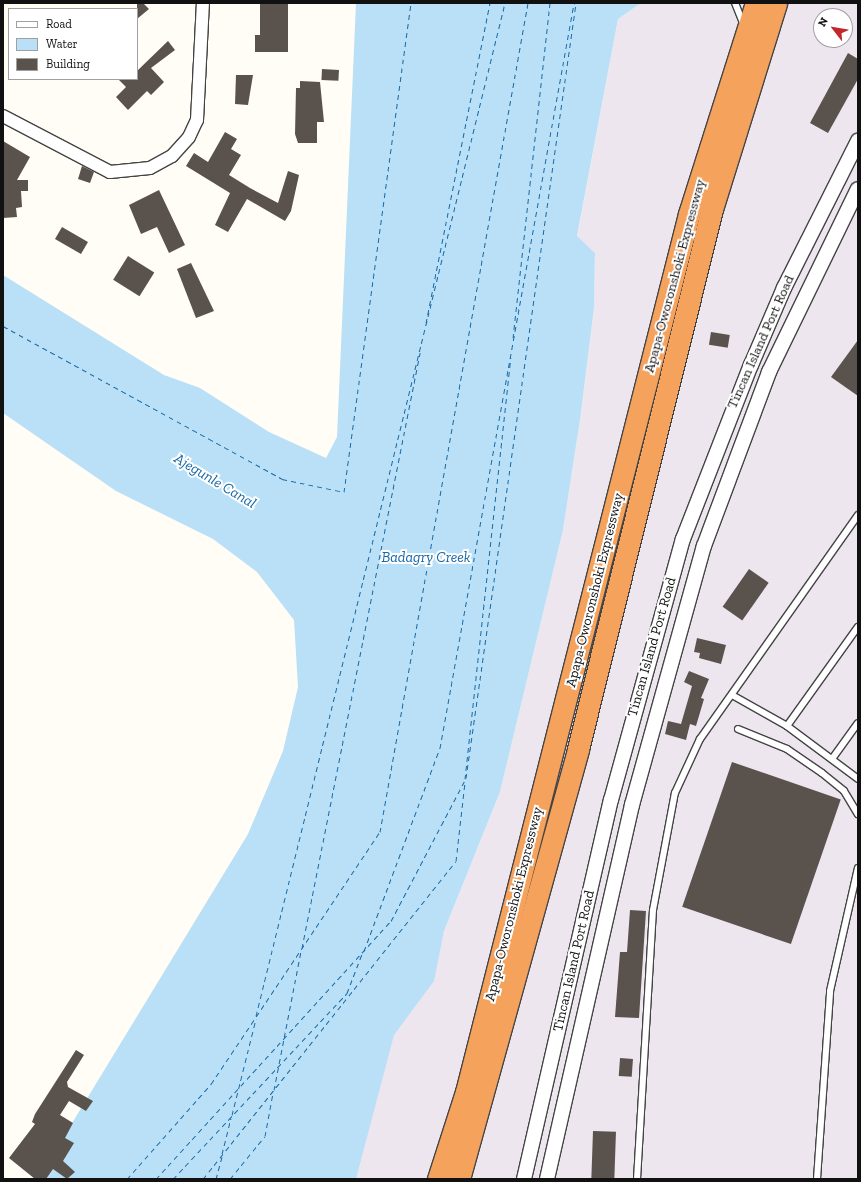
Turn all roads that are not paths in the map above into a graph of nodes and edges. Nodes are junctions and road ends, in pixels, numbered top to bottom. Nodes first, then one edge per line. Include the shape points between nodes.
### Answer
1 (203, 3) edge
2 (735, 3) edge
3 (756, 3) edge
4 (776, 3) edge
5 (747, 29) junction
6 (3, 116) edge
7 (858, 141) edge
8 (858, 189) edge
9 (858, 515) edge
10 (858, 627) edge
11 (732, 695) junction
12 (858, 723) edge
13 (787, 726) junction
14 (738, 729) dead end
15 (832, 759) junction
16 (858, 779) edge
17 (858, 814) edge
18 (858, 868) edge
19 (438, 1179) edge
20 (459, 1179) edge
21 (524, 1179) edge
22 (547, 1179) edge
23 (636, 1179) edge
24 (817, 1179) edge

1 - 6 street via 197,120 189,137 172,156 150,168 133,172 110,172
2 - 5 lane
3 - 5 highway, Apapa-Oworonshoki Expressway
4 - 20 highway, Apapa-Oworonshoki Expressway via 712,209 578,749
5 - 19 highway, Apapa-Oworonshoki Expressway via 689,214 469,1077
7 - 21 street, Tincan Island Port Road via 754,358 683,539 611,800
8 - 22 street, Tincan Island Port Road via 769,372 704,546 632,805
9 - 11 lane
10 - 13 lane
11 - 13 lane
11 - 23 lane via 700,739 675,792 663,844 653,910
12 - 15 lane
13 - 15 lane
14 - 17 lane via 787,749 822,773 844,791
15 - 16 lane
18 - 24 lane via 830,991

